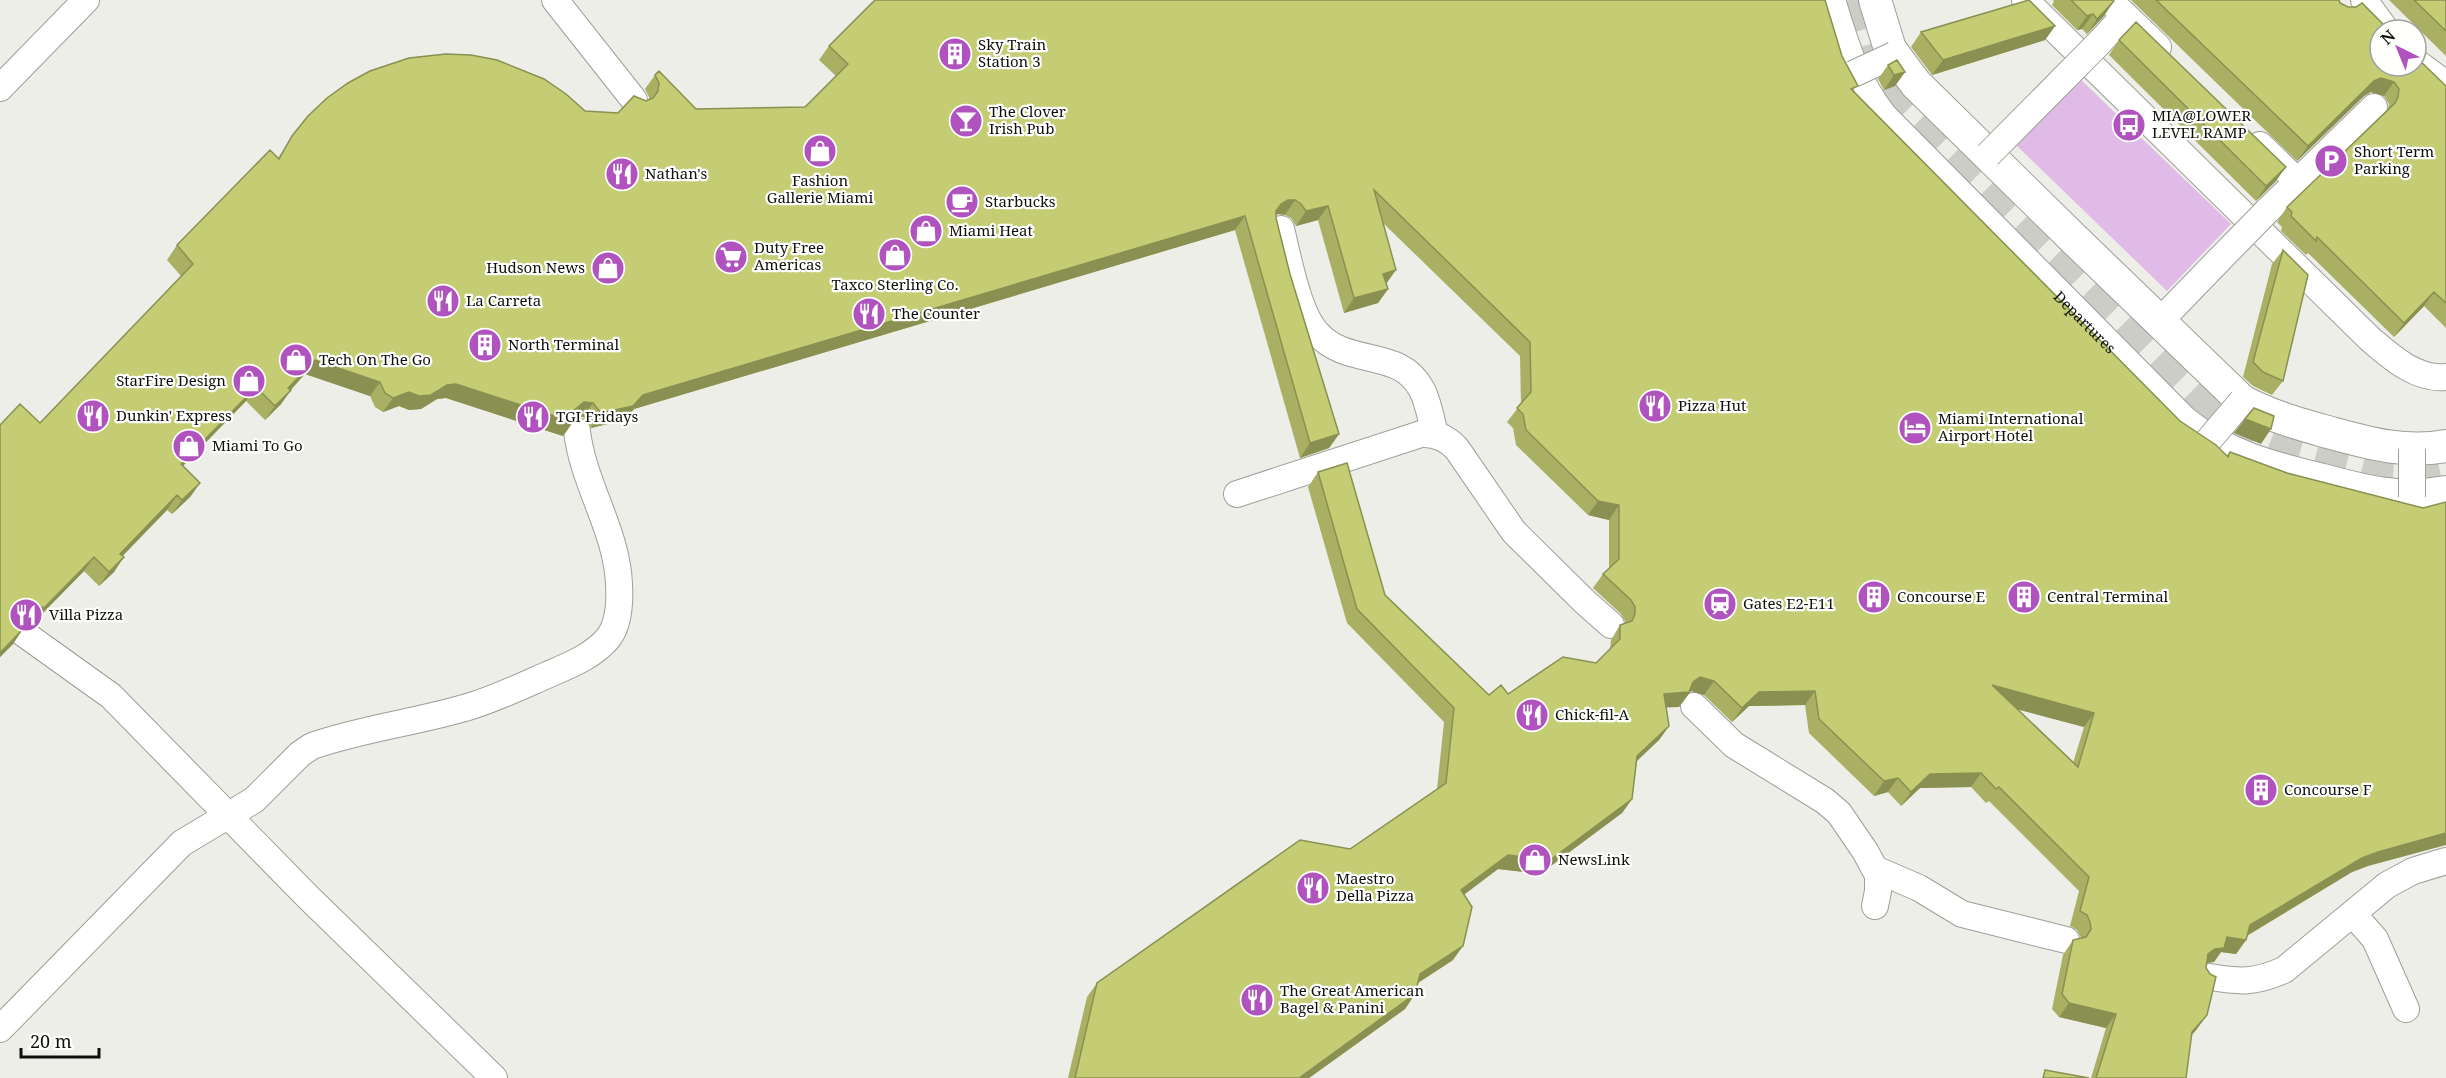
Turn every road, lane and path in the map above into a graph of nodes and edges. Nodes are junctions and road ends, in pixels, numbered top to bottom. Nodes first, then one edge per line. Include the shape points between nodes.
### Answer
1 (86, 0) edge
2 (555, 0) edge
3 (1829, 0) edge
4 (1875, 0) edge
5 (2026, 0) edge
6 (2351, 2) edge
7 (2117, 8) edge
8 (2371, 18) edge
9 (1894, 56) junction
10 (2176, 64) edge
11 (1853, 74) junction
12 (2428, 77) edge
13 (0, 88) edge
14 (2442, 95) edge
15 (634, 100) edge
16 (2374, 107) edge
17 (2244, 130) edge
18 (1988, 155) junction
19 (2296, 181) junction
20 (1281, 229) edge
21 (2159, 322) junction
22 (2446, 377) edge
23 (2242, 401) junction
24 (578, 431) edge
25 (1435, 434) junction
26 (2208, 441) junction
27 (2446, 446) edge
28 (2412, 449) junction
29 (2446, 492) edge
30 (1237, 494) dead end
31 (2412, 497) junction
32 (1611, 625) dead end
33 (23, 633) edge
34 (1694, 706) edge
35 (227, 815) junction
36 (2446, 861) edge
37 (1875, 869) junction
38 (1875, 906) dead end
39 (2353, 914) junction
40 (2066, 940) dead end
41 (2210, 977) edge
42 (2406, 1009) dead end
43 (0, 1029) edge
44 (494, 1078) edge

1 - 13 lane
2 - 15 lane
3 - 11 main road, Departures
4 - 9 main road
5 - 22 lane via 2373,329 2395,360 2434,378
6 - 8 lane
7 - 10 lane
7 - 18 lane, bridge via 2098,44
9 - 11 lane, bridge
9 - 18 main road via 1916,84
11 - 26 main road, Departures via 1870,104 1916,153 2183,422
12 - 14 lane
16 - 19 lane
17 - 19 lane
18 - 21 main road
19 - 21 lane, bridge
20 - 25 lane via 1304,310 1314,329 1344,353 1394,364 1409,372 1425,396
21 - 23 main road
23 - 26 lane, bridge
23 - 28 main road via 2290,421 2377,445
24 - 35 lane via 583,466 618,568 620,603 609,636 584,658 494,698 312,746 254,800
25 - 30 lane via 1421,434
25 - 32 lane via 1452,444 1514,532
26 - 31 main road, Departures via 2265,466 2378,494
27 - 28 main road
28 - 31 lane, bridge
29 - 31 main road, Departures
33 - 35 lane via 111,696
34 - 37 lane via 1734,745 1832,806 1848,824
35 - 43 lane via 182,843
35 - 44 lane
36 - 39 lane via 2400,876
37 - 38 lane via 1879,886
37 - 40 lane via 1919,888 1962,914
39 - 41 lane via 2296,961 2270,976 2243,982
39 - 42 lane via 2374,939

